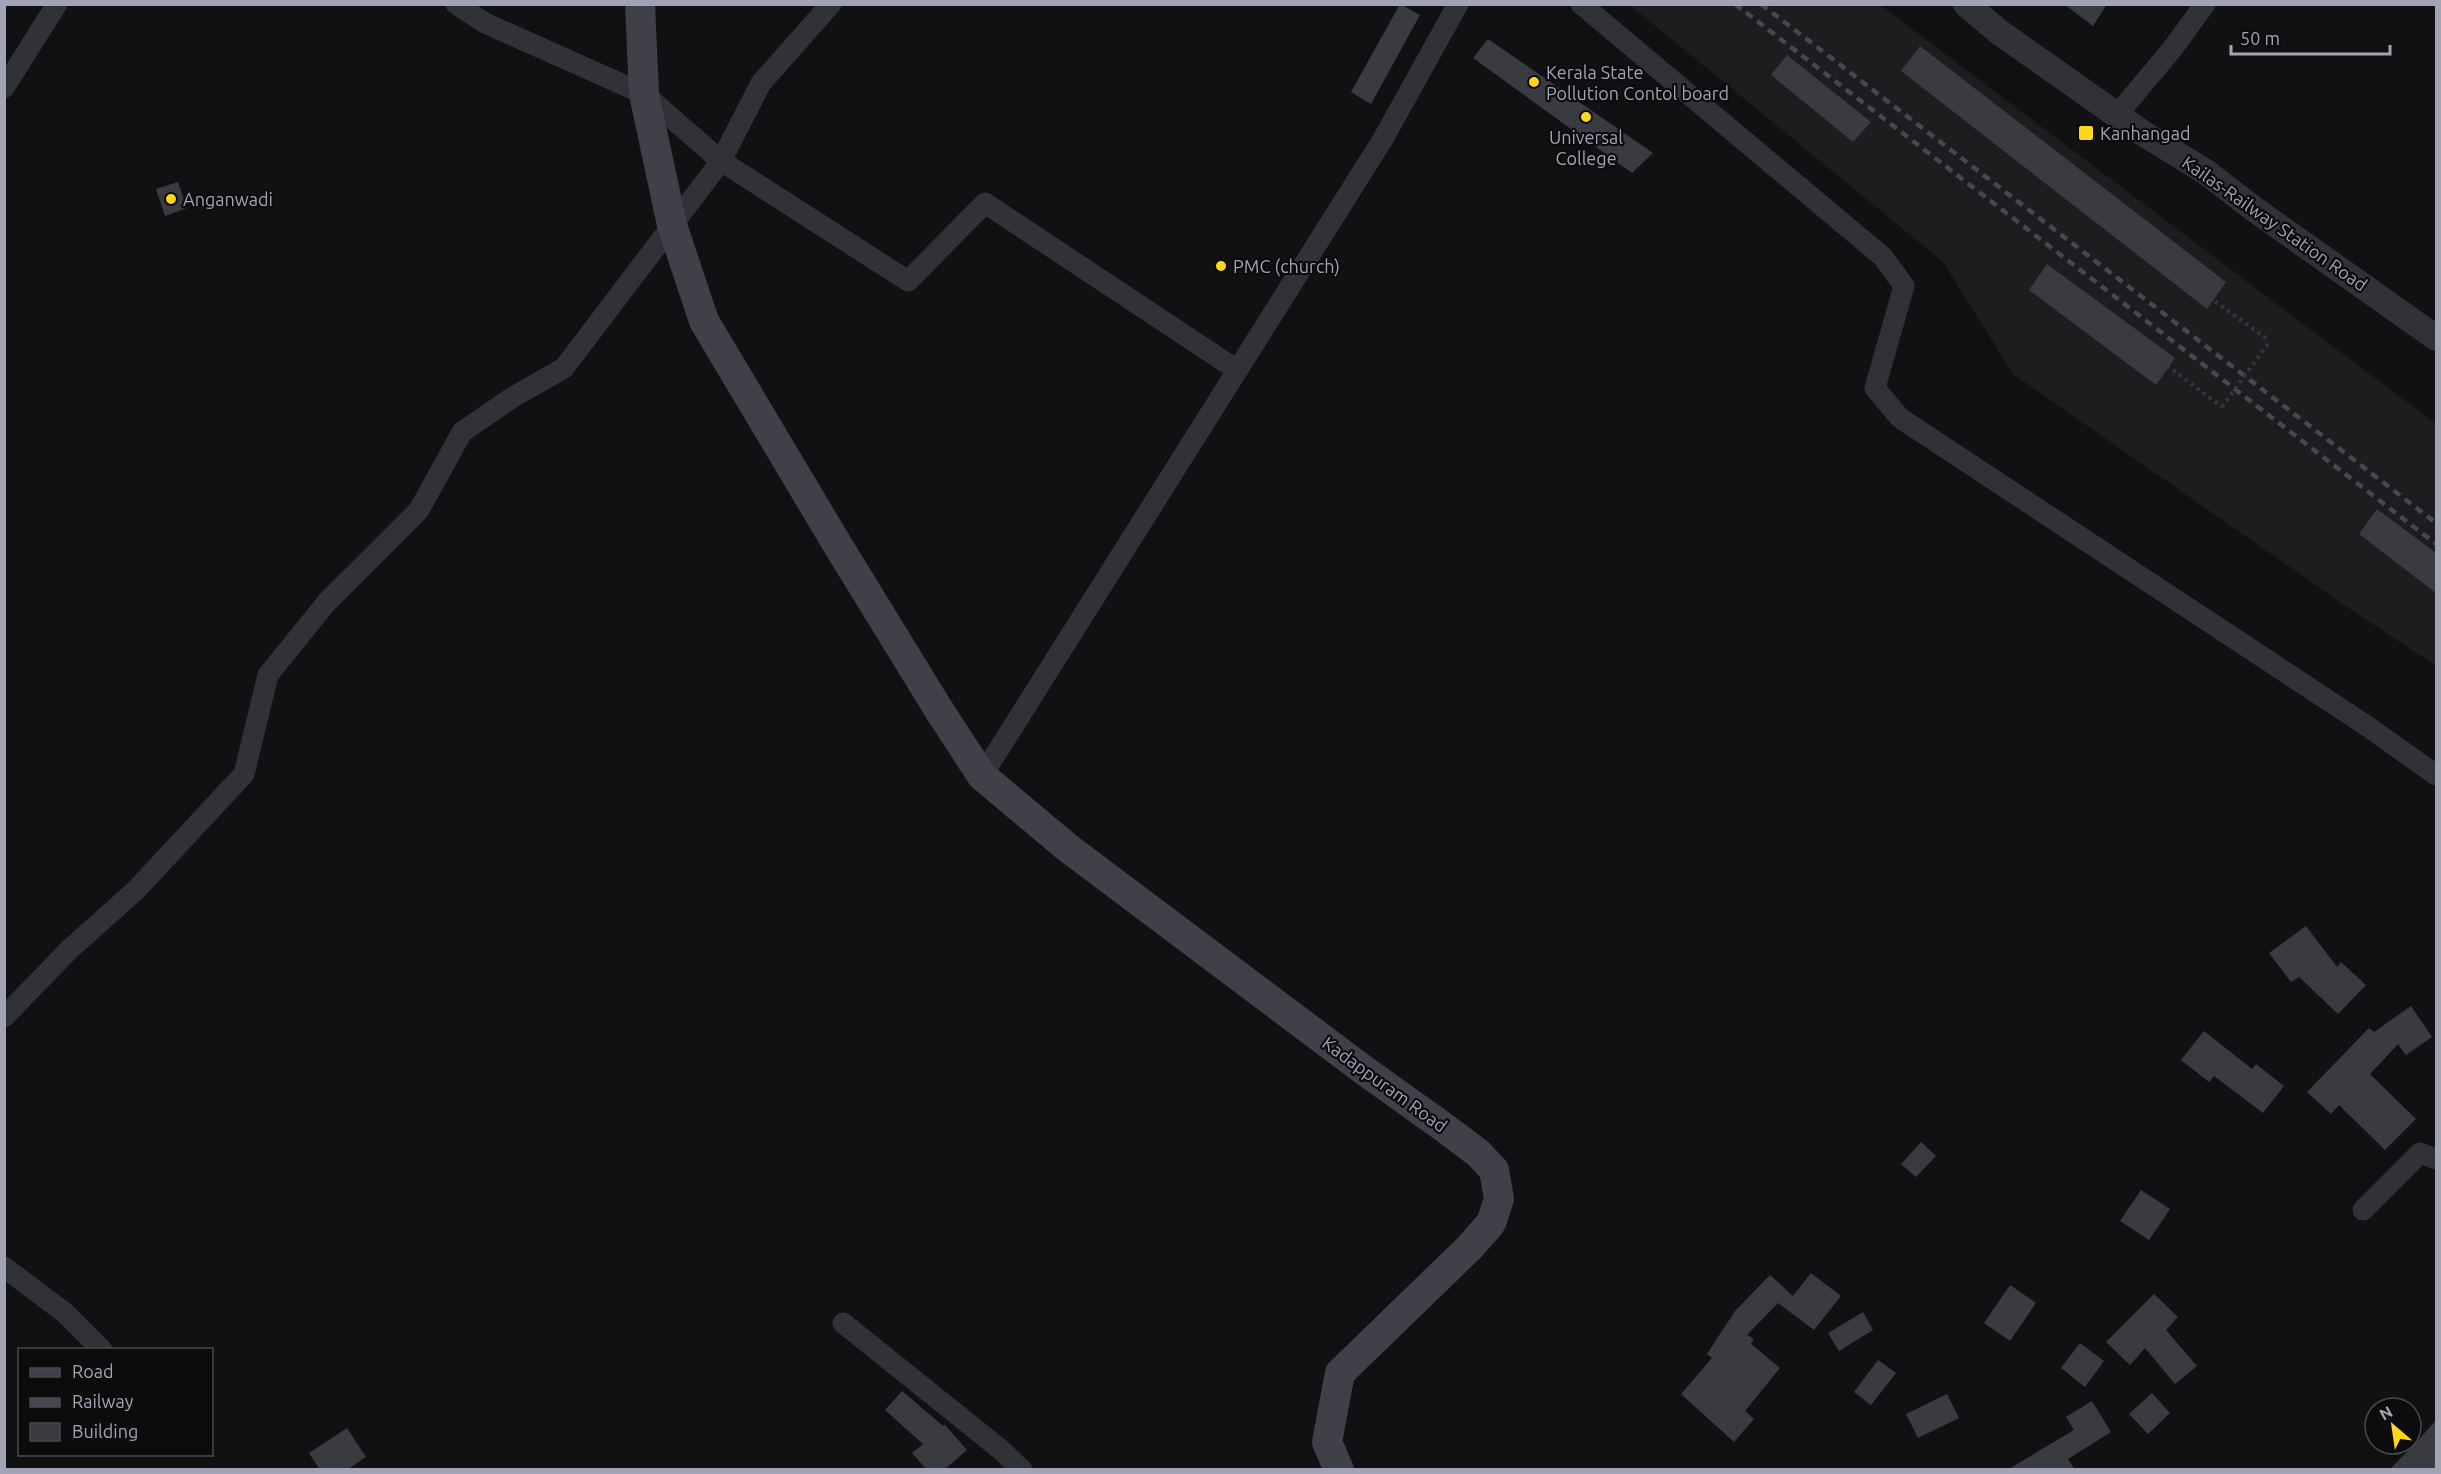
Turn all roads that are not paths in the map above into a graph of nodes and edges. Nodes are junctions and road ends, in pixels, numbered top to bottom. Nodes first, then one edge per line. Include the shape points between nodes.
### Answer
1 (57, 4) edge
2 (456, 4) edge
3 (640, 4) edge
4 (831, 4) edge
5 (1458, 4) edge
6 (1581, 4) edge
7 (1966, 4) edge
8 (2205, 4) edge
9 (4, 88) edge
10 (644, 94) junction
11 (2117, 115) junction
12 (721, 161) junction
13 (672, 225) junction
14 (2436, 338) edge
15 (1237, 370) junction
16 (2436, 775) edge
17 (982, 776) junction
18 (4, 1017) edge
19 (2436, 1159) edge
20 (2363, 1210) dead end
21 (4, 1267) edge
22 (843, 1323) dead end
23 (100, 1348) edge
24 (1022, 1470) edge
25 (1339, 1470) edge

1 - 9 street
2 - 10 street via 485,23
3 - 10 main road, Kadappuram Road
4 - 12 street via 761,83
5 - 15 street via 1383,139
6 - 16 street via 1883,257 1904,286 1875,388 1900,418
7 - 11 street, Kailas-Railway Station Road via 1999,32
8 - 11 street
10 - 12 street
10 - 13 main road, Kadappuram Road
11 - 14 street, Kailas-Railway Station Road via 2206,172
12 - 13 street
12 - 15 street via 908,281 985,203
13 - 17 main road, Kadappuram Road via 704,321
13 - 18 street via 564,368 462,432 419,510 327,602 268,675 244,774 136,890
15 - 17 street
17 - 25 main road, Kadappuram Road via 1068,848 1443,1126 1494,1170 1499,1199 1491,1223 1340,1372 1327,1442
19 - 20 street via 2420,1153
21 - 23 street via 65,1313
22 - 24 street

